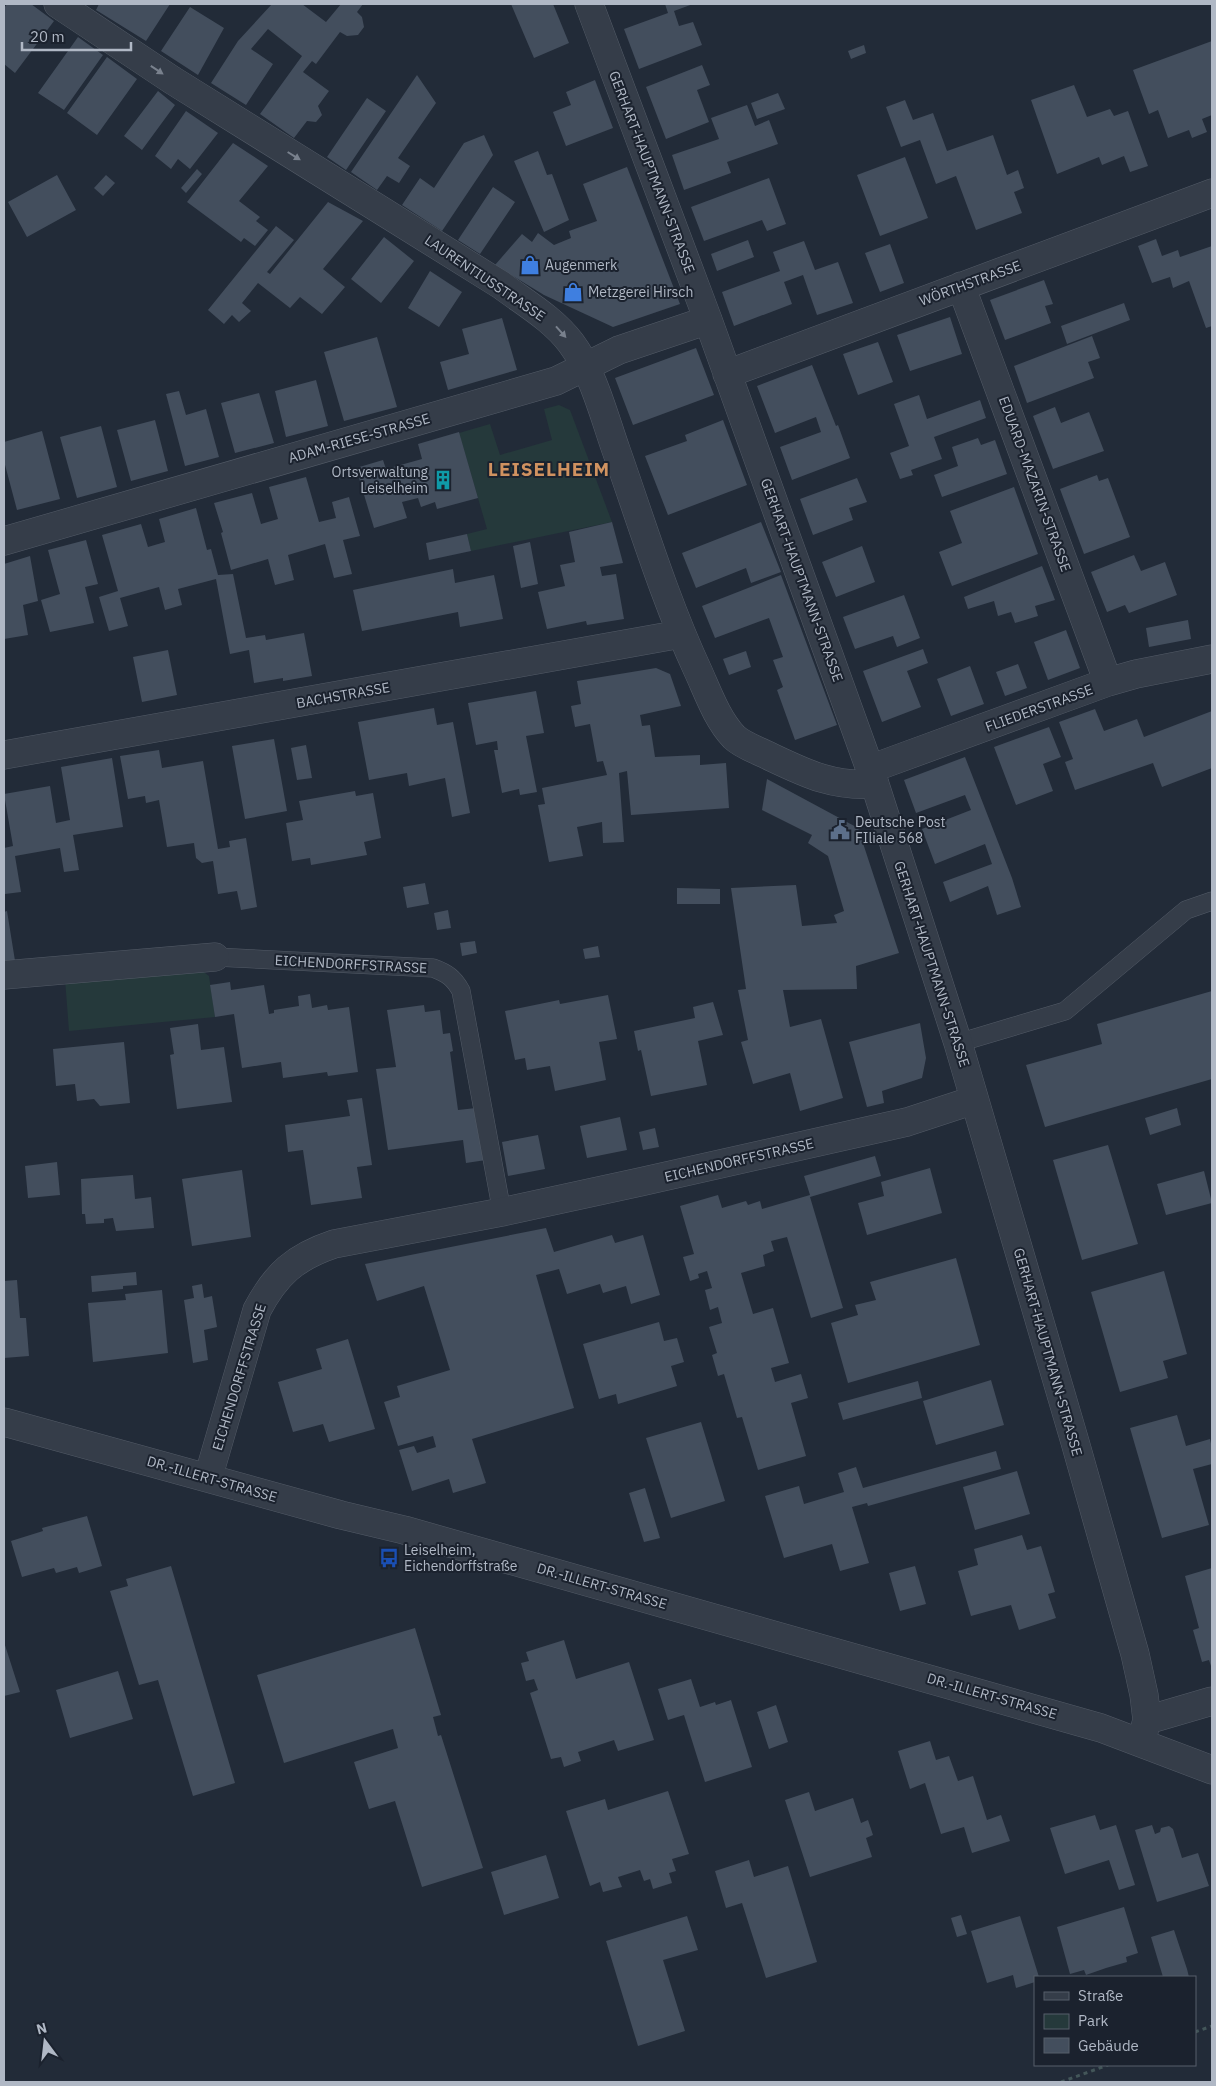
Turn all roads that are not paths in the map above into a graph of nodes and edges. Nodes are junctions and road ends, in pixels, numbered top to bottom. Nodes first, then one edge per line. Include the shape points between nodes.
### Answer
1 (58, 4) edge
2 (589, 4) edge
3 (1212, 193) edge
4 (961, 286) junction
5 (708, 320) junction
6 (584, 366) junction
7 (727, 374) junction
8 (4, 541) edge
9 (681, 634) junction
10 (1212, 658) edge
11 (1108, 682) junction
12 (4, 755) edge
13 (872, 777) junction
14 (1212, 901) edge
15 (215, 957) joint
16 (4, 975) edge
17 (958, 1043) junction
18 (974, 1100) junction
19 (502, 1212) junction
20 (4, 1422) edge
21 (208, 1478) junction
22 (1212, 1701) edge
23 (1144, 1731) junction
24 (1212, 1770) edge

1 -> 6 street, LAURENTIUSSTRASSE via 172,80 501,285 553,323 571,343
2 - 5 street, GERHART-HAUPTMANN-STRASSE
3 - 4 street, WÖRTHSTRASSE
4 - 7 street, WÖRTHSTRASSE
4 - 11 street, EDUARD-MAZARIN-STRASSE
5 - 6 street, ADAM-RIESE-STRASSE via 619,350
5 - 7 street, GERHART-HAUPTMANN-STRASSE
6 - 8 street, ADAM-RIESE-STRASSE via 556,382
6 - 9 street, LAURENTIUSSTRASSE
7 - 13 street, GERHART-HAUPTMANN-STRASSE
9 - 12 street, BACHSTRASSE
9 - 13 street, LAURENTIUSSTRASSE via 718,713 735,738 822,779 855,785
10 - 11 street, FLIEDERSTRASSE
11 - 13 street, FLIEDERSTRASSE
13 - 17 street, GERHART-HAUPTMANN-STRASSE
14 - 17 lane via 1186,910 1065,1011
15 - 16 street
15 - 19 lane, EICHENDORFFSTRASSE via 433,968 454,979 461,991
17 - 18 street, GERHART-HAUPTMANN-STRASSE
18 - 19 street, EICHENDORFFSTRASSE via 907,1122
18 - 23 street, GERHART-HAUPTMANN-STRASSE via 1135,1654 1144,1695
19 - 21 street, EICHENDORFFSTRASSE via 334,1244 314,1250 279,1275 257,1310
20 - 21 street, DR.-ILLERT-STRASSE
21 - 23 street, DR.-ILLERT-STRASSE via 404,1530 1101,1728
22 - 23 street
23 - 24 street, DR.-ILLERT-STRASSE

